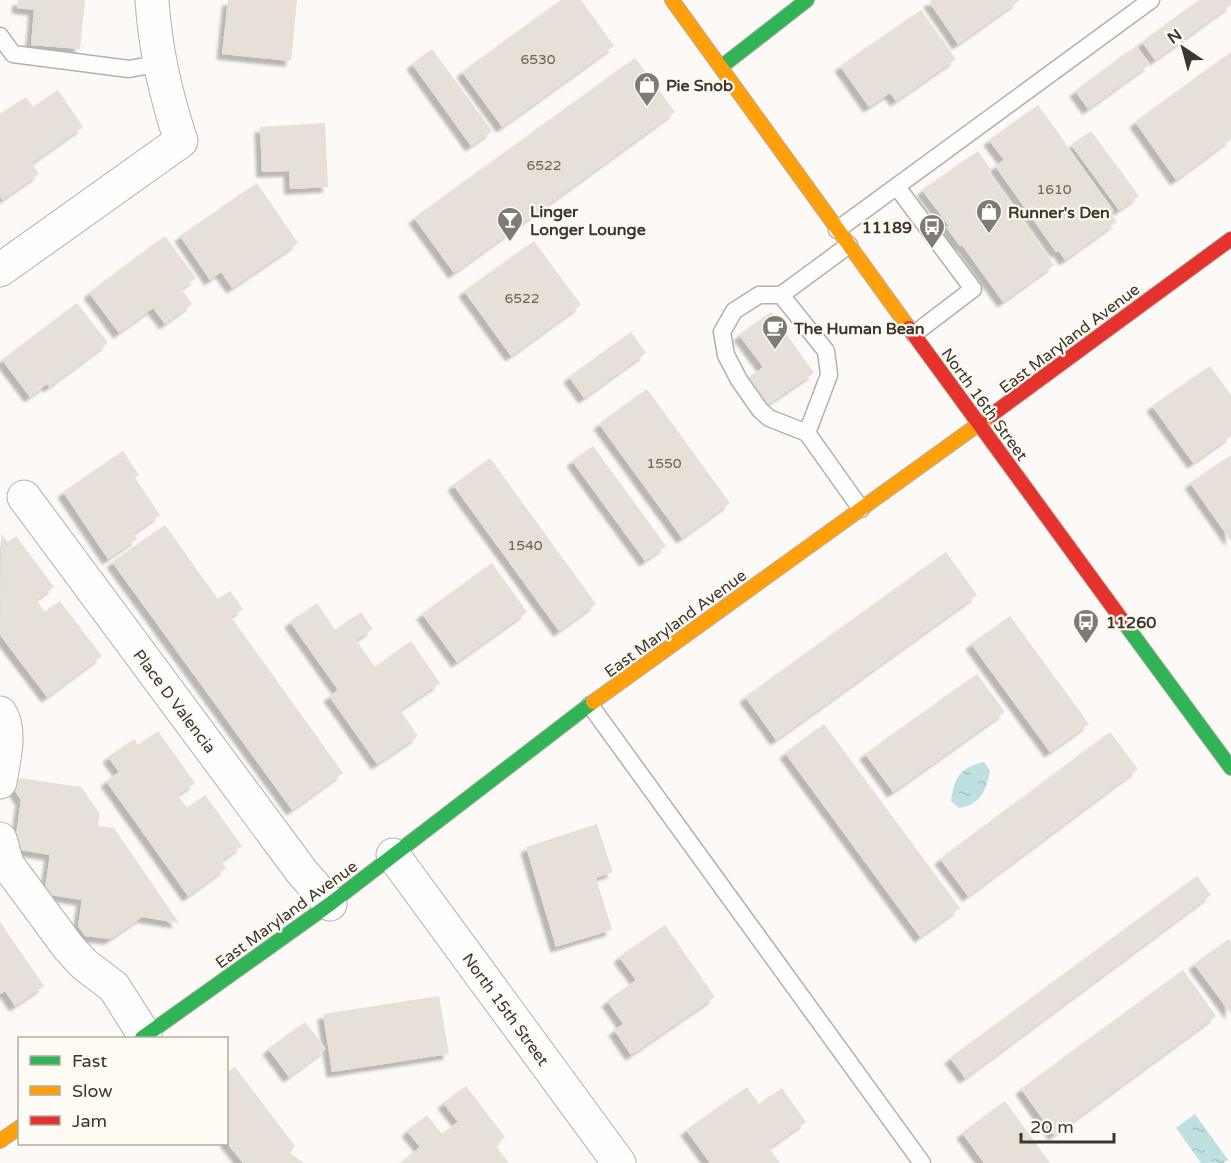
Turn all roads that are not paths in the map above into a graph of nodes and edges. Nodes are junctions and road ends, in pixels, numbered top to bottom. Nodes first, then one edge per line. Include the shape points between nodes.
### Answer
1 (152, 0) edge
2 (672, 0) edge
3 (807, 0) edge
4 (1151, 0) edge
5 (0, 36) edge
6 (161, 63) junction
7 (721, 67) junction
8 (897, 187) junction
9 (837, 230) junction
10 (1231, 239) edge
11 (849, 245) junction
12 (0, 270) edge
13 (781, 295) junction
14 (914, 334) junction
15 (980, 425) junction
16 (807, 434) junction
17 (24, 497) dead end
18 (861, 509) junction
19 (590, 705) junction
20 (0, 713) edge
21 (1231, 768) edge
22 (0, 782) edge
23 (0, 839) edge
24 (393, 855) junction
25 (330, 904) junction
26 (144, 1037) edge
27 (18, 1128) edge
28 (0, 1141) edge
29 (619, 1163) edge
30 (922, 1163) edge

1 - 6 street via 154,36
2 - 7 street, North 16th Street
3 - 7 street
4 - 8 lane
5 - 6 lane via 13,54 129,69
6 - 12 street via 181,141
7 - 9 street, North 16th Street
8 - 9 lane
8 - 14 lane via 973,289
9 - 11 street, North 16th Street
10 - 15 street, East Maryland Avenue
11 - 13 lane
11 - 14 street, North 16th Street
13 - 16 lane via 826,351 829,375
13 - 16 lane via 759,295 734,311 722,332 726,355 760,410 769,418
14 - 15 street, North 16th Street
15 - 18 street, East Maryland Avenue
15 - 21 street, North 16th Street
16 - 18 lane
17 - 25 street, Place D Valencia via 302,872
18 - 19 street, East Maryland Avenue
19 - 24 street, East Maryland Avenue
19 - 30 lane
20 - 22 street via 4,719 5,746
23 - 26 street via 7,864 69,948 114,987
24 - 25 street, East Maryland Avenue
24 - 29 street, North 15th Street
25 - 26 street, East Maryland Avenue
27 - 28 street

